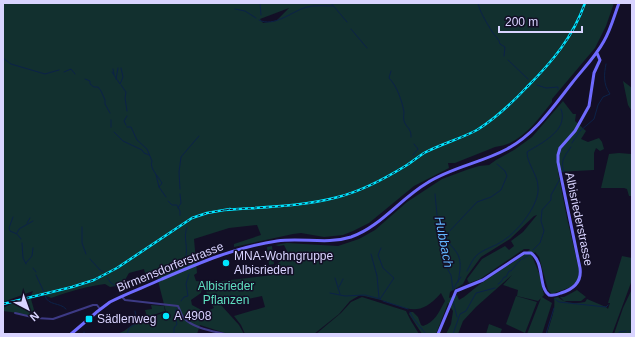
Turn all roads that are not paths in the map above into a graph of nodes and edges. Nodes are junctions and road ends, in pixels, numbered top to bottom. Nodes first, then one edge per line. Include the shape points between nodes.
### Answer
1 (619, 3) edge
2 (597, 53) junction
3 (122, 297) junction
4 (100, 309) junction
5 (15, 313) dead end
6 (71, 334) edge
7 (225, 334) edge
8 (438, 334) edge

1 - 2 main road, Birmensdorferstrasse via 608,34
2 - 3 main road, Birmensdorferstrasse via 542,121 521,140 499,153 428,182 365,230 339,240 282,240 222,254
2 - 8 main road, Albisriederstrasse via 600,60 588,106 575,131 560,148 557,157 580,268 578,282 568,291 549,295 545,290 536,258 532,253 524,253 479,283 456,291
3 - 4 main road, Birmensdorferstrasse
3 - 7 street via 125,300 178,306 186,320
4 - 5 street via 93,305 53,318 36,318
4 - 6 main road, Birmensdorferstrasse

